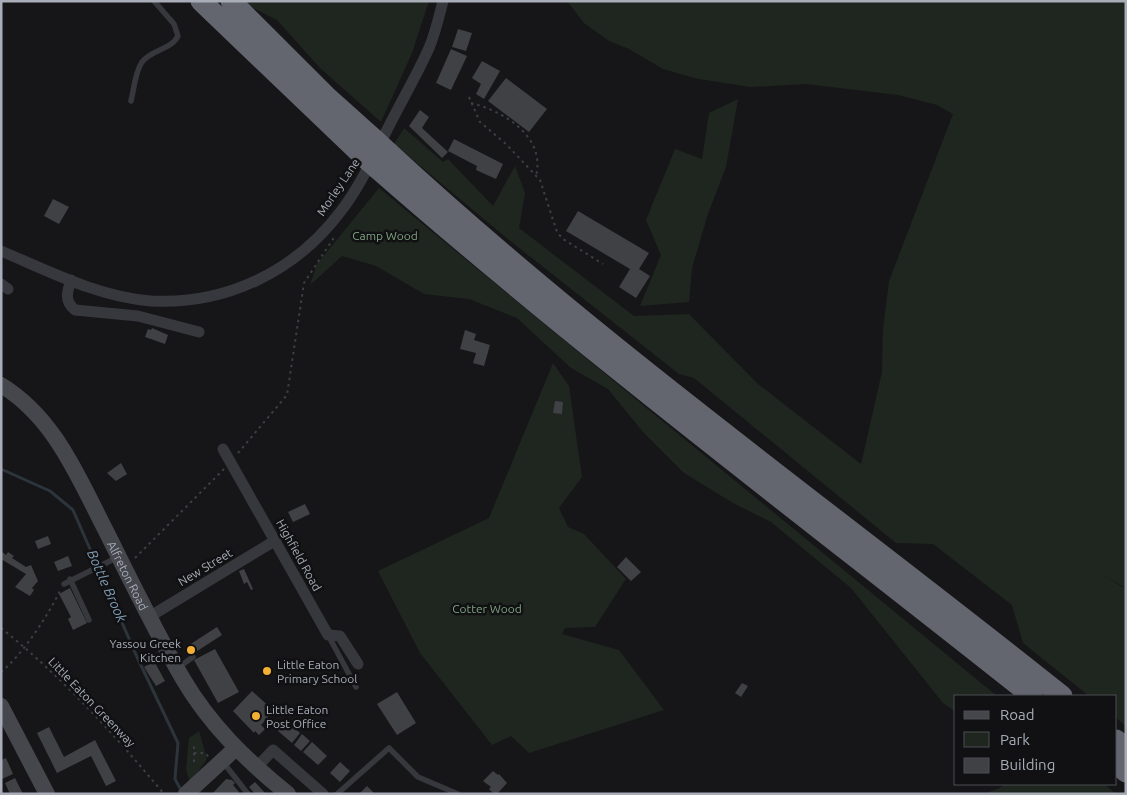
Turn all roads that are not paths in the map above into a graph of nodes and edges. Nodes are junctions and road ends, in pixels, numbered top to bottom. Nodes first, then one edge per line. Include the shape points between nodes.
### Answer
1 (154, 1) edge
2 (201, 1) edge
3 (231, 1) edge
4 (443, 1) edge
5 (131, 101) dead end
6 (376, 154) junction
7 (1, 251) edge
8 (71, 280) junction
9 (200, 332) dead end
10 (1, 385) edge
11 (223, 449) dead end
12 (276, 540) junction
13 (122, 562) junction
14 (70, 579) junction
15 (64, 584) road end
16 (149, 617) junction
17 (89, 620) dead end
18 (328, 635) junction
19 (193, 657) dead end
20 (358, 664) dead end
21 (177, 668) junction
22 (356, 687) dead end
23 (1031, 695) edge
24 (1061, 695) edge
25 (1, 706) edge
26 (236, 748) junction
27 (222, 761) junction
28 (256, 768) junction
29 (191, 790) edge
30 (47, 794) edge
31 (248, 794) edge
32 (288, 794) edge
33 (323, 794) edge
34 (337, 794) edge
35 (458, 794) edge

1 - 5 lane via 174,24 178,36 143,60
2 - 6 highway
3 - 6 highway via 326,96
4 - 8 street, Morley Lane via 430,47 361,181 323,233 285,266 236,290 174,300 123,297
6 - 23 highway via 488,264
6 - 24 highway via 441,201 585,320
7 - 8 street, Morley Lane
8 - 9 street via 66,298 74,310 138,316
10 - 13 main road, Alfreton Road via 29,406 57,439
11 - 12 street, Highfield Road
12 - 16 street, New Street
12 - 18 street, Highfield Road
13 - 14 lane via 103,564
13 - 16 main road, Alfreton Road
14 - 15 lane
14 - 17 lane
16 - 21 main road, Alfreton Road
18 - 20 street, Highfield Road via 340,636
18 - 22 lane
19 - 21 lane
21 - 26 main road, Alfreton Road via 207,715
25 - 30 main road
26 - 27 main road
26 - 28 main road, Alfreton Road
27 - 29 main road
27 - 31 lane
28 - 32 main road, Alfreton Road
28 - 33 street via 273,750
34 - 35 lane via 389,748 418,777

